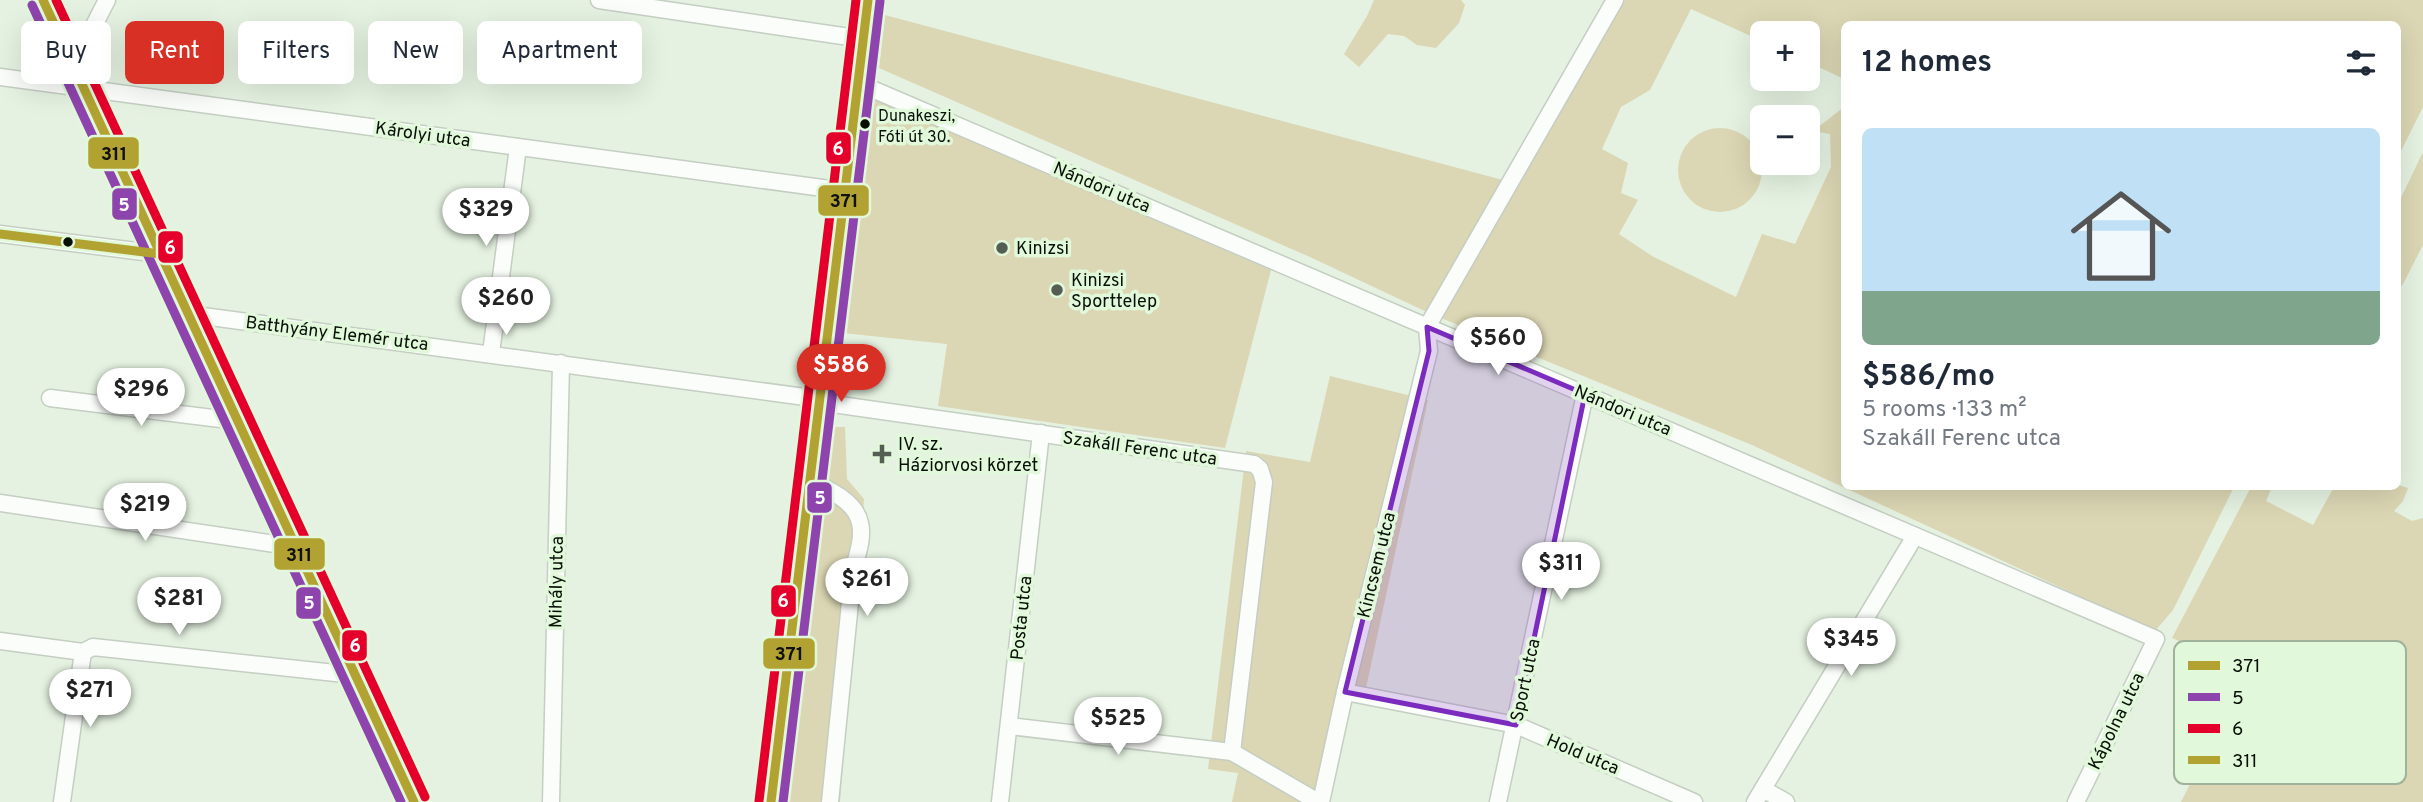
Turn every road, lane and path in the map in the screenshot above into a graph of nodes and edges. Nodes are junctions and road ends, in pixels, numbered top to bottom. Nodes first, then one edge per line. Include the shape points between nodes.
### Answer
1 (43, 0) edge
2 (107, 0) edge
3 (599, 0) edge
4 (868, 0) edge
5 (1615, 0) edge
6 (53, 21) edge
7 (96, 21) edge
8 (863, 39) junction
9 (0, 77) edge
10 (858, 83) junction
11 (82, 84) edge
12 (84, 89) junction
13 (518, 147) junction
14 (845, 191) junction
15 (0, 234) edge
16 (160, 254) junction
17 (188, 314) junction
18 (1427, 327) junction
19 (491, 353) junction
20 (561, 363) junction
21 (1586, 394) junction
22 (50, 398) dead end
23 (820, 399) junction
24 (237, 421) junction
25 (1041, 433) junction
26 (810, 482) junction
27 (0, 503) edge
28 (1915, 536) junction
29 (295, 547) junction
30 (2156, 639) joint
31 (0, 641) edge
32 (83, 652) junction
33 (354, 674) junction
34 (1345, 692) junction
35 (1516, 725) junction
36 (1009, 726) junction
37 (1231, 752) junction
38 (1759, 796) edge
39 (62, 802) edge
40 (414, 802) edge
41 (551, 802) edge
42 (771, 802) edge
43 (831, 802) edge
44 (1000, 802) edge
45 (1319, 802) edge
46 (1498, 802) edge
47 (1694, 802) edge
48 (1786, 802) edge
49 (2076, 802) edge

1 - 6 street
2 - 7 street
3 - 8 street
4 - 8 street
5 - 18 street
8 - 10 street
9 - 12 street, Károlyi utca
10 - 14 street
10 - 18 street, Nándori utca
11 - 12 street
12 - 13 street, Károlyi utca
12 - 16 street
13 - 14 street, Károlyi utca
13 - 19 street
14 - 23 street
15 - 16 street
16 - 17 street
17 - 19 street, Batthyány Elemér utca
17 - 24 street
18 - 21 street, Nándori utca
18 - 34 street, Kincsem utca via 1429,351
19 - 20 street, Batthyány Elemér utca
20 - 23 street, Batthyány Elemér utca
20 - 41 street, Mihály utca
21 - 28 street, Nándori utca
21 - 35 street, Sport utca
22 - 24 street
23 - 25 street, Szakáll Ferenc utca
23 - 26 street
24 - 29 street
25 - 36 street, Posta utca
25 - 37 street, Szakáll Ferenc utca via 1254,464 1260,469 1264,482
26 - 42 street
26 - 43 street via 839,496 860,521
27 - 29 street
28 - 30 street, Nándori utca
28 - 38 street
29 - 33 street
30 - 49 street, Kápolna utca
31 - 32 street
32 - 33 street via 93,647
32 - 39 street
33 - 40 street
34 - 35 street, Hold utca
34 - 45 street, Kincsem utca
35 - 46 street, Sport utca
35 - 47 street, Hold utca
36 - 37 street
36 - 44 street, Posta utca
37 - 45 street
38 - 48 street

